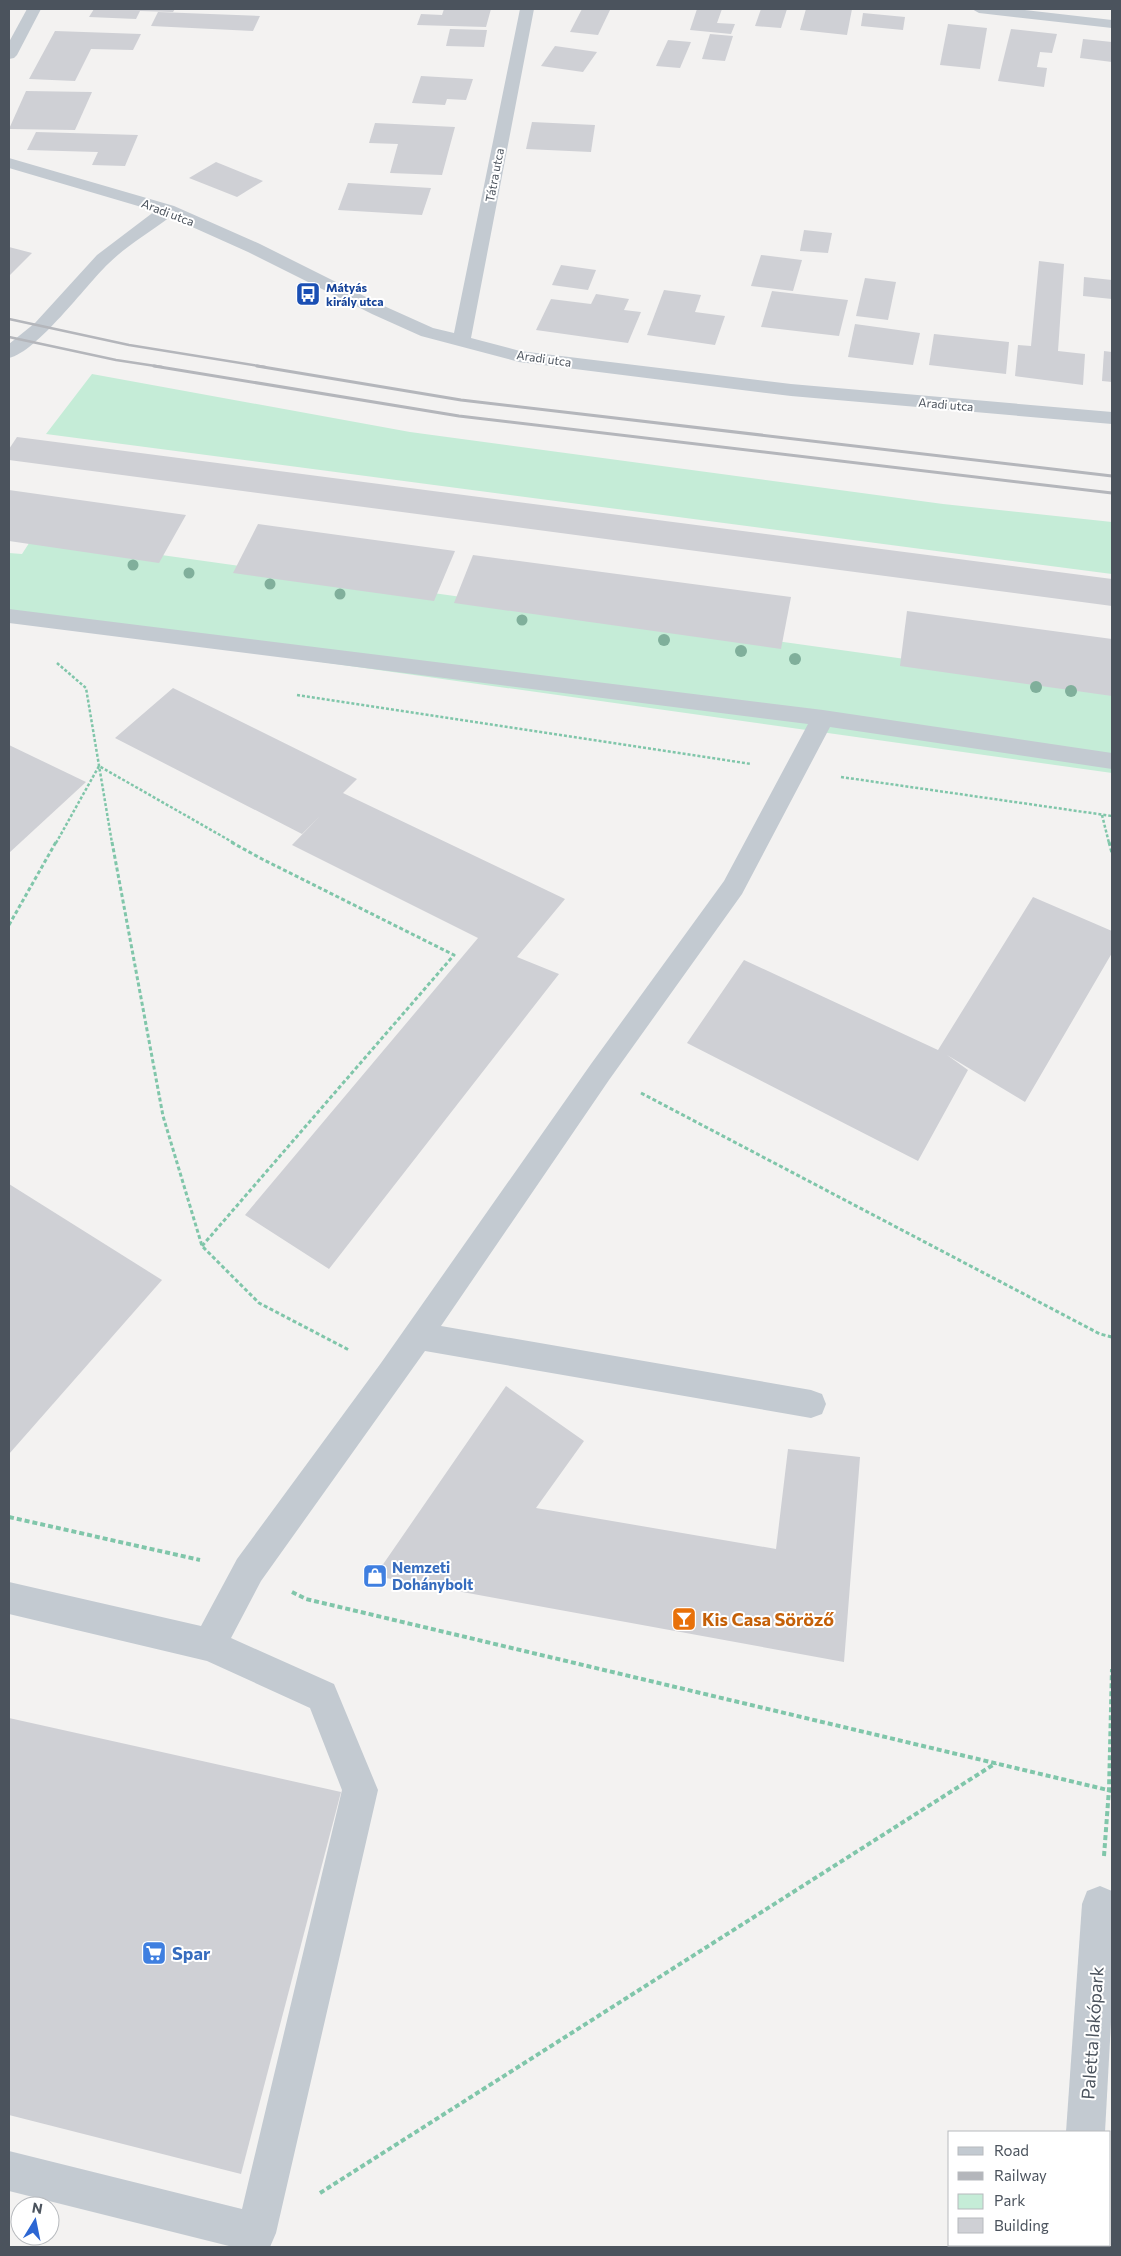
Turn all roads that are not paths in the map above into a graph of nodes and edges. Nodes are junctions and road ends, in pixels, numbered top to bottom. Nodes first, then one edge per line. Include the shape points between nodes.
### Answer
1 (34, 9) edge
2 (526, 9) edge
3 (979, 9) edge
4 (1112, 24) edge
5 (9, 55) edge
6 (9, 163) edge
7 (168, 210) junction
8 (461, 342) junction
9 (9, 353) edge
10 (1112, 418) edge
11 (9, 616) edge
12 (823, 718) junction
13 (1112, 762) edge
14 (417, 1336) junction
15 (811, 1404) dead end
16 (9, 1598) edge
17 (209, 1645) junction
18 (1100, 1904) road end
19 (1085, 2131) edge
20 (9, 2171) edge
21 (259, 2240) edge

1 - 5 street
2 - 8 street, Tátra utca
3 - 4 street
6 - 7 street, Aradi utca
7 - 8 street, Aradi utca via 254,248 378,310 427,332
7 - 9 street via 103,259 41,327
8 - 10 street, Aradi utca via 519,356 790,390
11 - 12 street
12 - 13 street
12 - 14 street via 733,886
14 - 15 street
14 - 17 street via 249,1570
16 - 17 street
17 - 21 street via 322,1696 360,1790
18 - 19 street, Paletta lakópark
20 - 21 street

